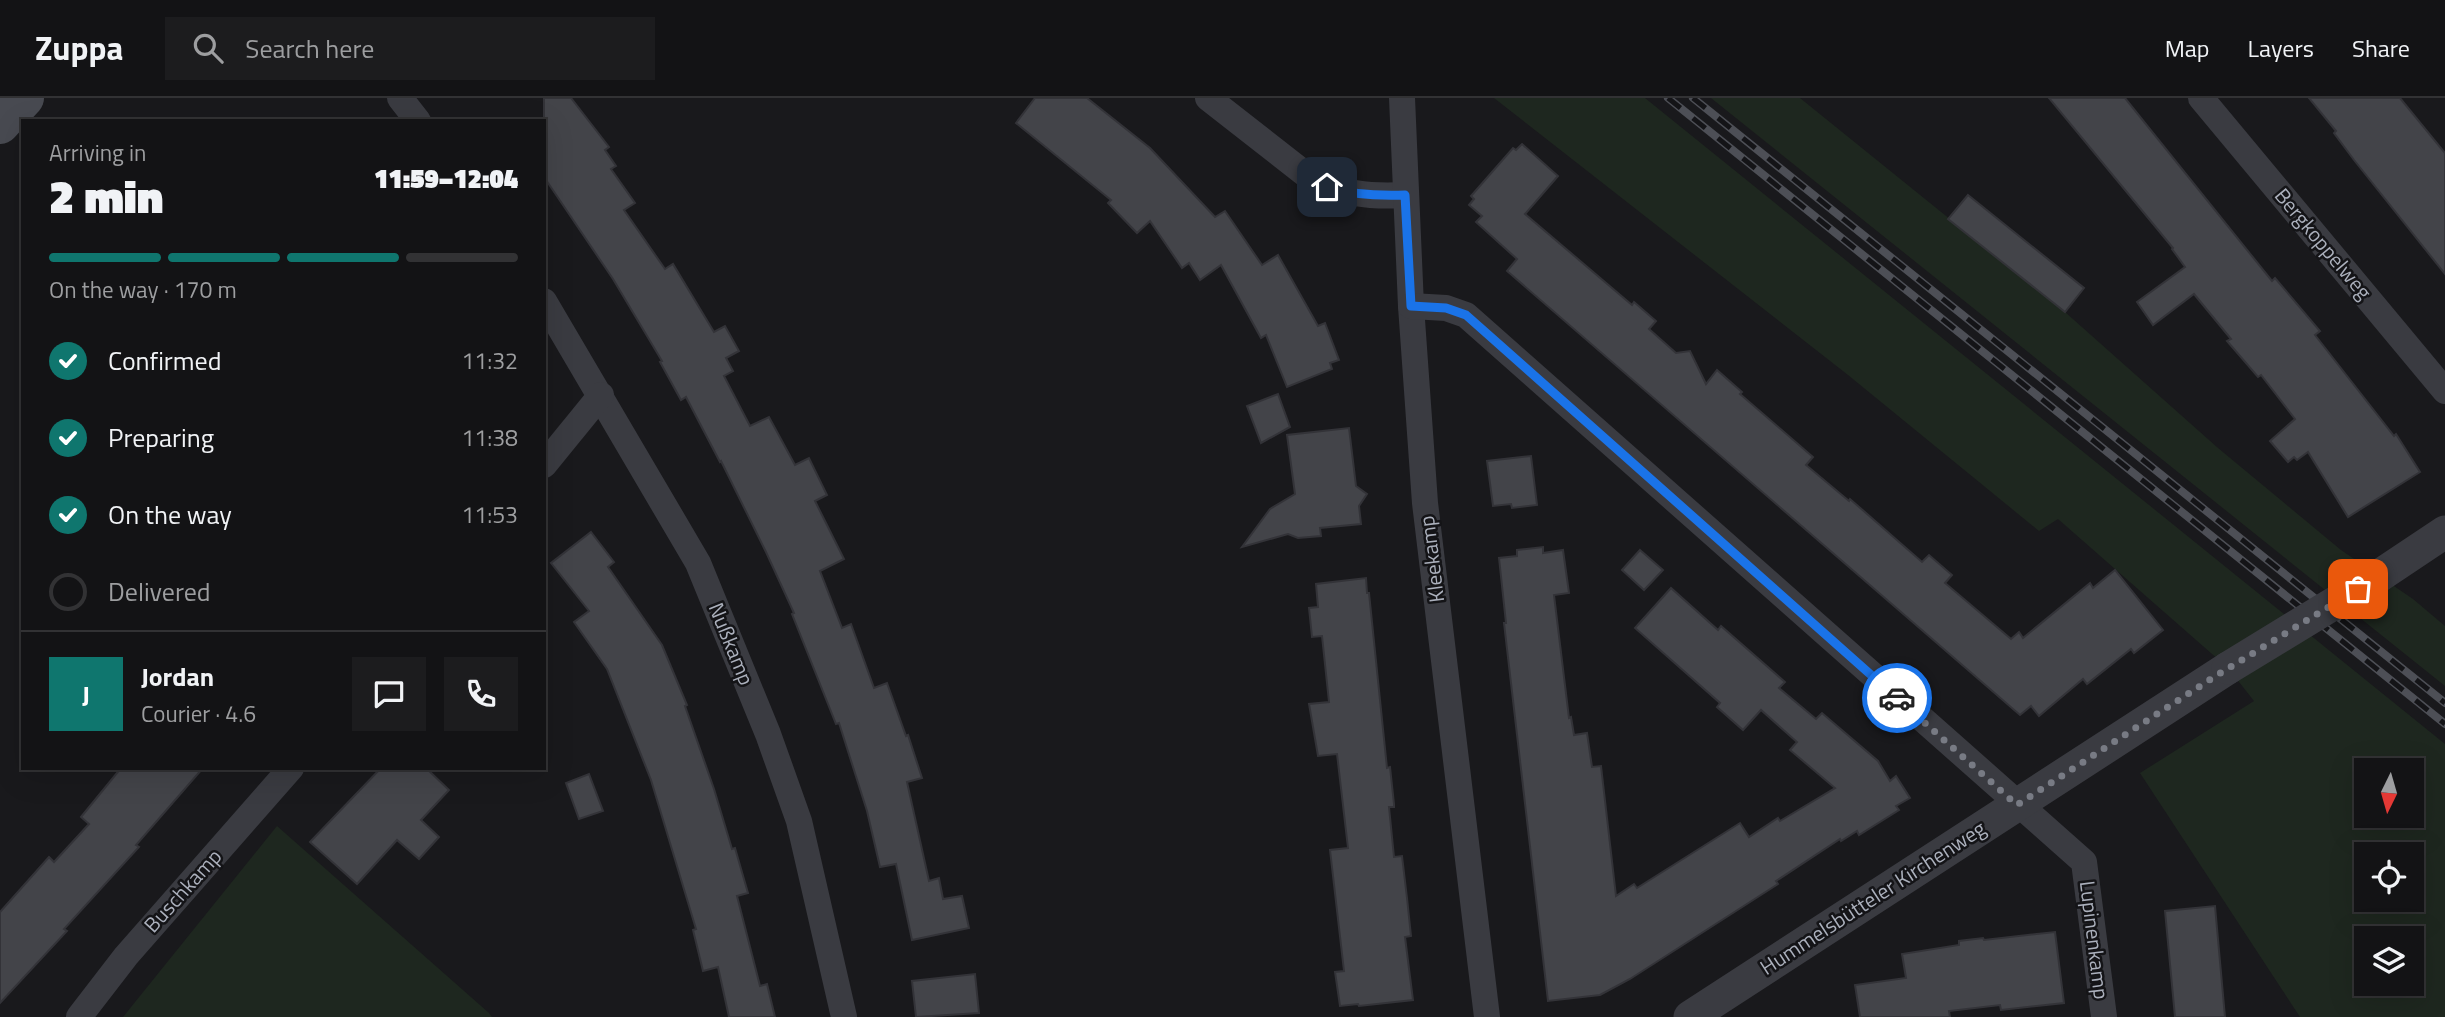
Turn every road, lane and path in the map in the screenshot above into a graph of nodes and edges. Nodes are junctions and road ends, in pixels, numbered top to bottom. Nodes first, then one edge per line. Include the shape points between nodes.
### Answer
1 (25, 98) edge
2 (400, 98) edge
3 (1208, 98) edge
4 (1402, 98) edge
5 (2201, 98) edge
6 (416, 119) edge
7 (0, 125) edge
8 (1405, 195) junction
9 (546, 304) edge
10 (1411, 306) junction
11 (2445, 391) edge
12 (601, 395) junction
13 (546, 464) edge
14 (2445, 532) edge
15 (289, 770) edge
16 (2017, 805) junction
17 (79, 1017) edge
18 (844, 1017) edge
19 (1487, 1017) edge
20 (1690, 1017) edge
21 (2104, 1017) edge

1 - 7 main road
2 - 6 street
3 - 8 street via 1327,187 1369,196
4 - 8 street, Kleekamp
5 - 11 street, Bergkoppelweg
8 - 10 street, Kleekamp
9 - 12 street, Nußkamp
10 - 16 street, Lupinenkamp via 1446,308 1466,315
10 - 19 street, Kleekamp via 1425,503
12 - 13 street
12 - 18 street, Nußkamp via 698,563 768,734 799,821
14 - 16 street, Hummelsbütteler Kirchenweg, bridge
15 - 17 street, Buschkamp via 126,956
16 - 20 street, Hummelsbütteler Kirchenweg
16 - 21 street, Lupinenkamp via 2084,862

